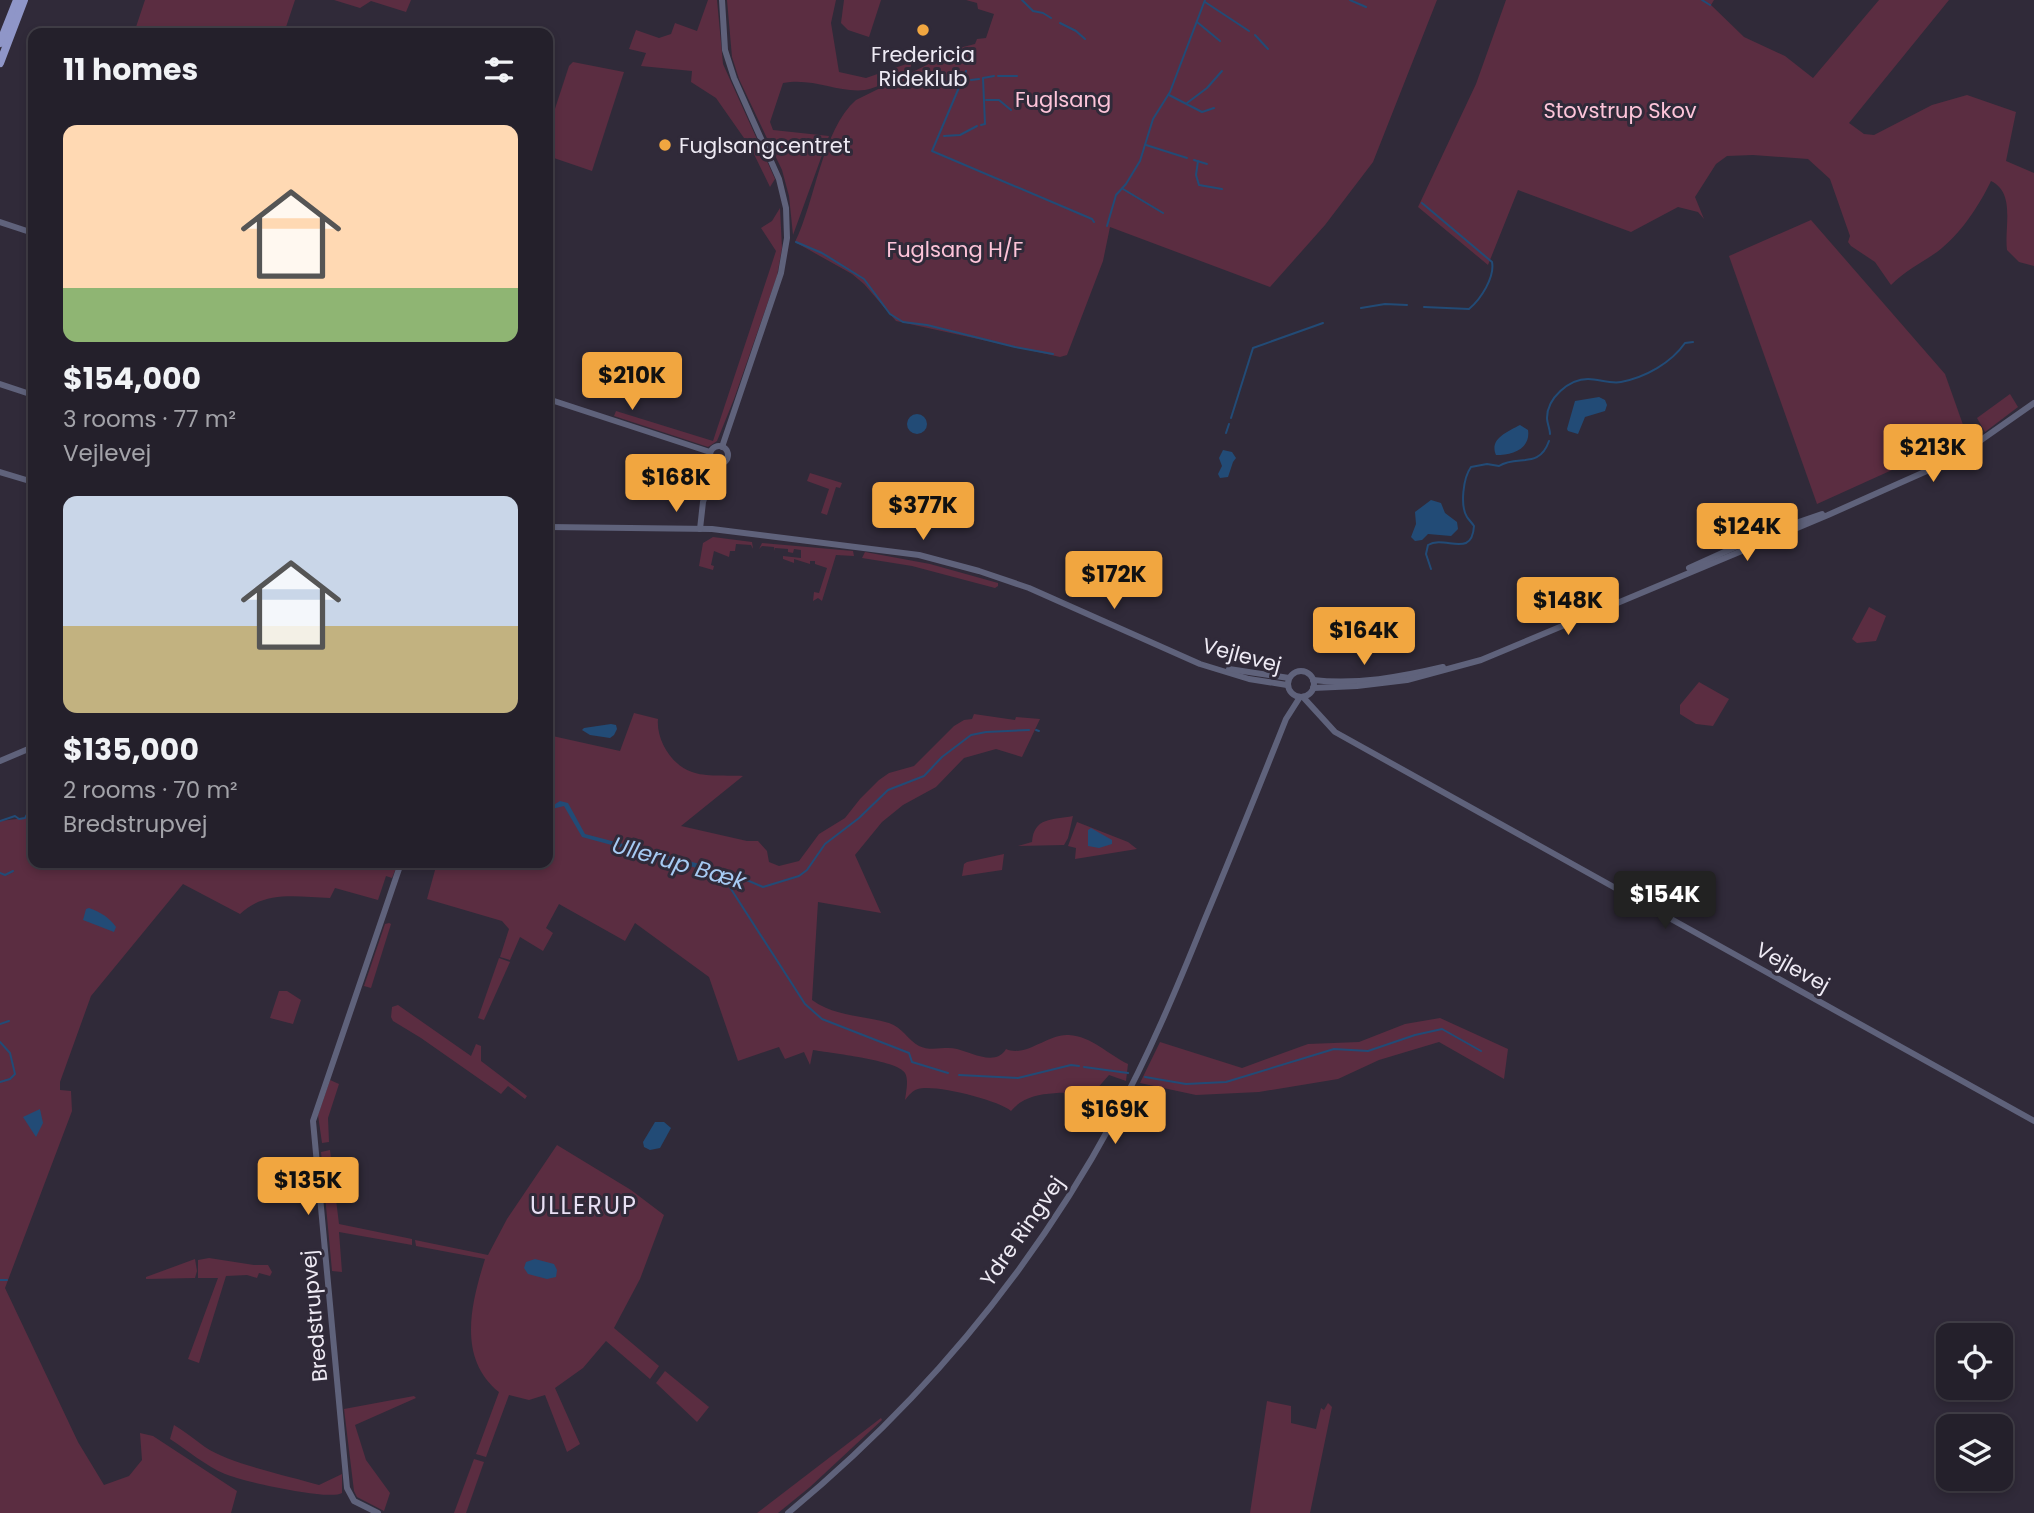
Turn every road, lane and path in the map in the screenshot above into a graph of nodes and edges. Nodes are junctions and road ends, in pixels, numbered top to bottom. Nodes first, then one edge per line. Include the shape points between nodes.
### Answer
1 (17, 0) edge
2 (24, 0) edge
3 (722, 0) edge
4 (0, 43) edge
5 (0, 63) edge
6 (0, 222) edge
7 (28, 231) edge
8 (0, 384) edge
9 (28, 393) edge
10 (553, 401) edge
11 (2034, 403) edge
12 (722, 447) junction
13 (710, 452) junction
14 (716, 464) junction
15 (0, 472) edge
16 (28, 480) edge
17 (553, 527) edge
18 (700, 528) junction
19 (1509, 647) junction
20 (1313, 680) junction
21 (1289, 685) junction
22 (1312, 690) junction
23 (1301, 697) junction
24 (1319, 715) junction
25 (1286, 719) junction
26 (28, 749) edge
27 (0, 761) edge
28 (399, 868) edge
29 (2034, 1121) edge
30 (378, 1513) edge
31 (788, 1513) edge

1 - 4 main road
2 - 5 main road
3 - 12 street via 725,50 779,180 787,238 781,273
6 - 7 street
8 - 9 street
10 - 13 street
11 - 19 street via 1941,465
12 - 13 street
12 - 14 street via 729,458
13 - 14 street
14 - 18 street
15 - 16 street
17 - 18 street, Vejlevej
18 - 21 street, Vejlevej via 940,560 1029,588 1187,658
19 - 20 street via 1398,677
19 - 22 street via 1468,665 1407,680
20 - 21 street via 1301,670 1294,672
20 - 22 street
21 - 23 street
21 - 25 street, Ydre Ringvej
22 - 23 street
22 - 24 street, Vejlevej
23 - 24 street, Vejlevej
23 - 25 street, Ydre Ringvej
24 - 29 street, Vejlevej via 1335,732
25 - 31 street, Ydre Ringvej via 1147,1055 1067,1200 1009,1283 946,1361 876,1435
26 - 27 street
28 - 30 street, Bredstrupvej via 313,1121 346,1482 354,1501

